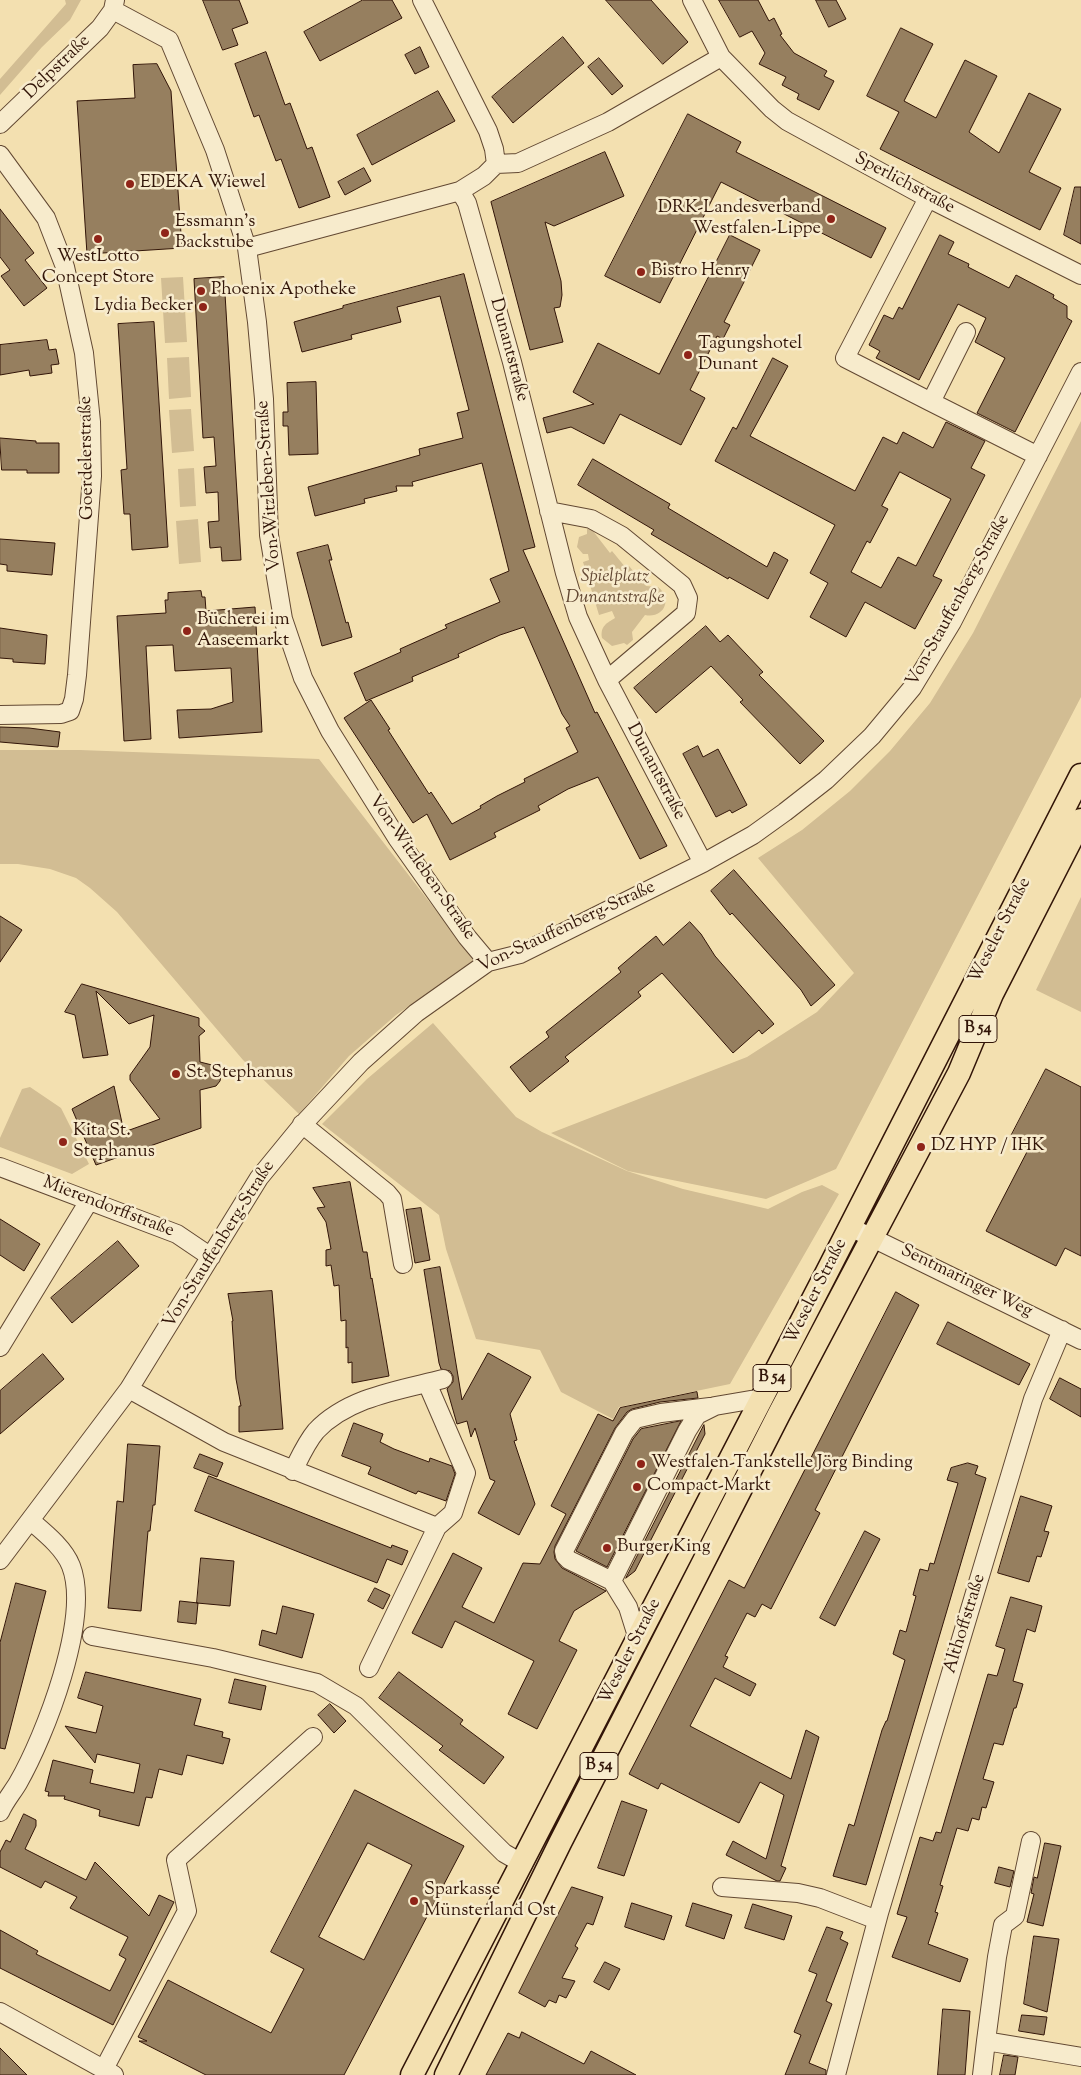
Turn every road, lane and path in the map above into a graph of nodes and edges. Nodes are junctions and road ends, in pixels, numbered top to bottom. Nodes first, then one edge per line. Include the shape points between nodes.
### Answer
1 (422, 0) edge
2 (692, 0) edge
3 (114, 5) edge
4 (721, 57) junction
5 (0, 124) edge
6 (0, 155) edge
7 (496, 164) junction
8 (460, 191) junction
9 (928, 198) junction
10 (247, 248) junction
11 (1081, 275) edge
12 (966, 332) dead end
13 (1081, 372) edge
14 (931, 402) junction
15 (1038, 456) junction
16 (549, 510) junction
17 (607, 680) junction
18 (0, 715) edge
19 (1081, 775) edge
20 (1081, 820) edge
21 (703, 863) junction
22 (488, 962) junction
23 (302, 1124) junction
24 (0, 1168) edge
25 (89, 1201) junction
26 (850, 1227) junction
27 (874, 1237) junction
28 (212, 1257) junction
29 (403, 1264) dead end
30 (1062, 1330) junction
31 (1081, 1340) edge
32 (0, 1348) edge
33 (129, 1389) junction
34 (762, 1398) junction
35 (715, 1406) junction
36 (293, 1471) junction
37 (31, 1521) junction
38 (437, 1527) junction
39 (0, 1560) edge
40 (612, 1581) junction
41 (92, 1636) dead end
42 (638, 1639) junction
43 (369, 1668) dead end
44 (314, 1737) dead end
45 (0, 1812) edge
46 (1031, 1841) dead end
47 (523, 1864) junction
48 (722, 1887) dead end
49 (877, 1920) junction
50 (0, 2012) edge
51 (986, 2041) junction
52 (1081, 2057) edge
53 (109, 2072) edge
54 (412, 2075) edge
55 (446, 2075) edge
56 (836, 2075) edge
57 (982, 2075) edge

1 - 7 street via 488,131
2 - 4 street
3 - 5 street, Delpstraße via 100,28
3 - 10 street, Von-Witzleben-Straße via 169,40 216,150
4 - 7 street via 608,122 518,163
4 - 9 street, Sperlichstraße via 787,121
6 - 18 street, Goerdelerstraße via 46,218 65,267 84,354 91,422 92,476 74,699 70,711
7 - 8 street
8 - 10 street
8 - 16 street, Dunantstraße via 467,203 512,362
9 - 11 street, Sperlichstraße
9 - 14 street via 845,358
10 - 22 street, Von-Witzleben-Straße via 264,400 269,535 283,619 303,678 330,732 466,937
12 - 14 street
13 - 15 street, Von-Stauffenberg-Straße
14 - 15 street
15 - 21 street, Von-Stauffenberg-Straße via 952,622 907,695 872,736 826,780 753,834
16 - 17 street, Dunantstraße via 578,617
16 - 17 street via 591,519 622,536 682,585 688,598 686,613
17 - 21 street, Dunantstraße
19 - 26 main road, Weseler Straße / B 54
20 - 27 main road, Weseler Straße / B 54 via 992,994 959,1073
21 - 22 street, Von-Stauffenberg-Straße via 520,954
22 - 23 street, Von-Stauffenberg-Straße via 388,1036
23 - 28 street, Von-Stauffenberg-Straße via 259,1178
23 - 29 street via 388,1193 392,1199
24 - 25 street, Mierendorffstraße
25 - 28 street, Mierendorffstraße via 177,1234
25 - 32 street
26 - 27 street, Sentmaringer Weg
26 - 34 main road, Weseler Straße / B 54
27 - 30 street, Sentmaringer Weg
27 - 55 main road, Weseler Straße / B 54 via 779,1414 608,1748
28 - 33 street, Von-Stauffenberg-Straße
30 - 31 street, Sentmaringer Weg
30 - 49 street, Althoffstraße via 1040,1378
33 - 36 street via 224,1442
33 - 37 street, Von-Stauffenberg-Straße
34 - 35 street
34 - 42 main road, Weseler Straße / B 54
35 - 40 street via 698,1415 687,1431
35 - 40 street via 635,1419 624,1434 564,1551 568,1560
36 - 38 street
36 - 38 street via 316,1431 333,1417 371,1397 435,1381 466,1473 453,1513
37 - 39 street, Von-Stauffenberg-Straße
37 - 45 street via 70,1564 76,1595 67,1656 54,1702 18,1783
38 - 43 street
40 - 42 street via 628,1607
41 - 47 street via 213,1658 317,1684 356,1706 504,1853
42 - 47 main road, Weseler Straße / B 54
44 - 53 street via 176,1860 187,1912
46 - 51 street via 1015,1916 1003,1925
47 - 54 main road, Weseler Straße / B 54
48 - 49 street via 798,1893
49 - 56 street, Althoffstraße
50 - 53 street
51 - 52 street
51 - 57 street

